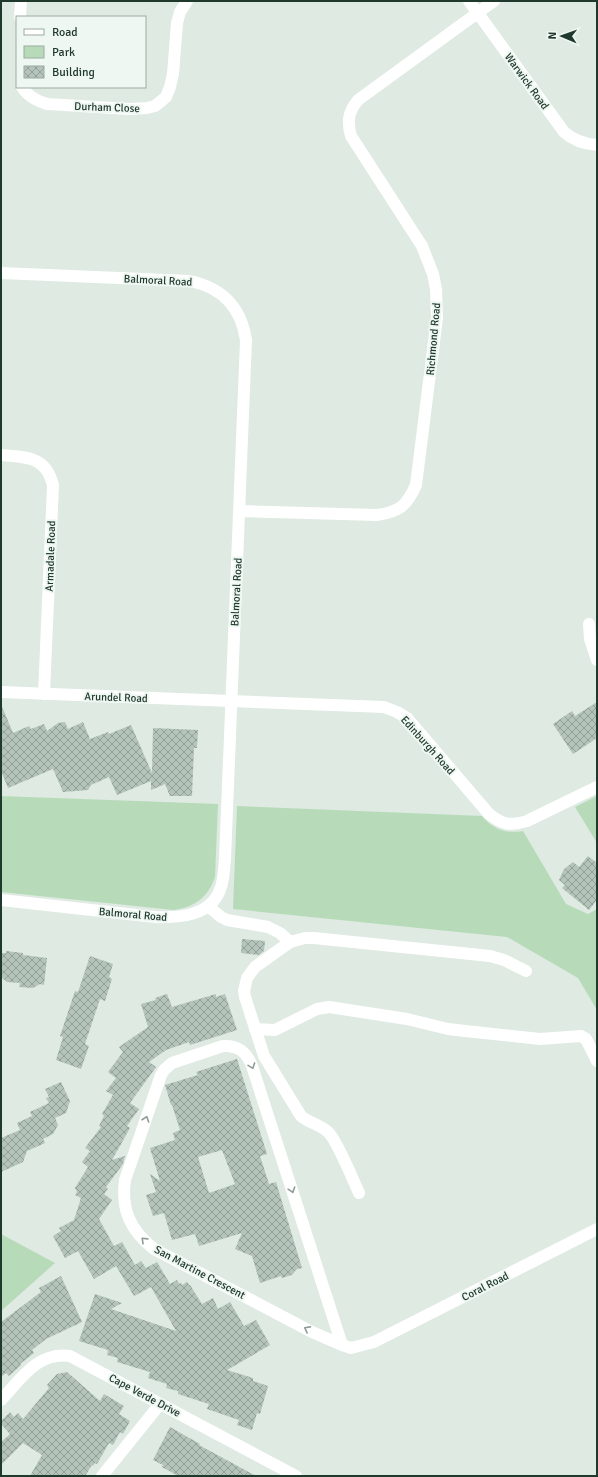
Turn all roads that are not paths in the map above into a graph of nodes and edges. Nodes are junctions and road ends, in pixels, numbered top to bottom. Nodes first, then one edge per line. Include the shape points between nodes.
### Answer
1 (21, 1) edge
2 (187, 1) edge
3 (469, 1) edge
4 (494, 1) edge
5 (477, 13) junction
6 (20, 16) edge
7 (23, 88) edge
8 (597, 144) edge
9 (1, 273) edge
10 (1, 455) edge
11 (240, 511) junction
12 (589, 624) dead end
13 (597, 660) edge
14 (1, 692) edge
15 (44, 694) junction
16 (231, 701) junction
17 (597, 786) edge
18 (1, 900) edge
19 (208, 906) junction
20 (290, 942) junction
21 (526, 971) dead end
22 (255, 1029) junction
23 (597, 1061) edge
24 (359, 1193) dead end
25 (597, 1229) edge
26 (374, 1342) joint
27 (342, 1345) junction
28 (1, 1400) edge
29 (160, 1404) junction
30 (102, 1476) edge
31 (296, 1476) edge

1 - 6 street
2 - 7 street, Durham Close via 177,23 170,87 166,97 155,106 129,109 47,104 38,102
3 - 5 street, Warwick Road
4 - 5 street, Richmond Road
5 - 8 street, Warwick Road via 564,132 579,142
5 - 11 street, Richmond Road via 358,100 348,120 351,136 422,246 436,289 436,326 416,485 411,496 404,506 377,515
9 - 11 street, Balmoral Road via 190,281 211,287 228,300 240,318 246,340
10 - 15 street, Armadale Road via 24,456 36,460 51,477
11 - 16 street, Balmoral Road
12 - 13 street via 590,640
14 - 15 street, Arundel Road
15 - 16 street, Arundel Road
16 - 17 street, Edinburgh Road via 384,707 398,712 407,718 489,814 499,822 516,824 527,821
16 - 19 street, Balmoral Road via 223,877 220,891
18 - 19 street, Balmoral Road via 176,918 192,915
19 - 20 street via 220,917 268,927
20 - 21 street via 314,938 484,955 504,960
20 - 22 street via 254,967 247,978 244,991
22 - 23 street via 275,1030 316,1009 329,1008 407,1019 464,1031 540,1039 581,1036 586,1039
22 - 24 street via 264,1056 282,1087 301,1116 332,1136
25 - 26 street, Coral Road
26 - 27 street, San Martine Crescent via 351,1348
27 -> 27 street, San Martine Crescent via 312,1332 154,1249 135,1231 124,1200 126,1180 161,1075 172,1063 223,1046 244,1051 250,1061
28 - 29 street, Cape Verde Drive via 36,1364 57,1355 77,1359
29 - 30 street
29 - 31 street, Cape Verde Drive

